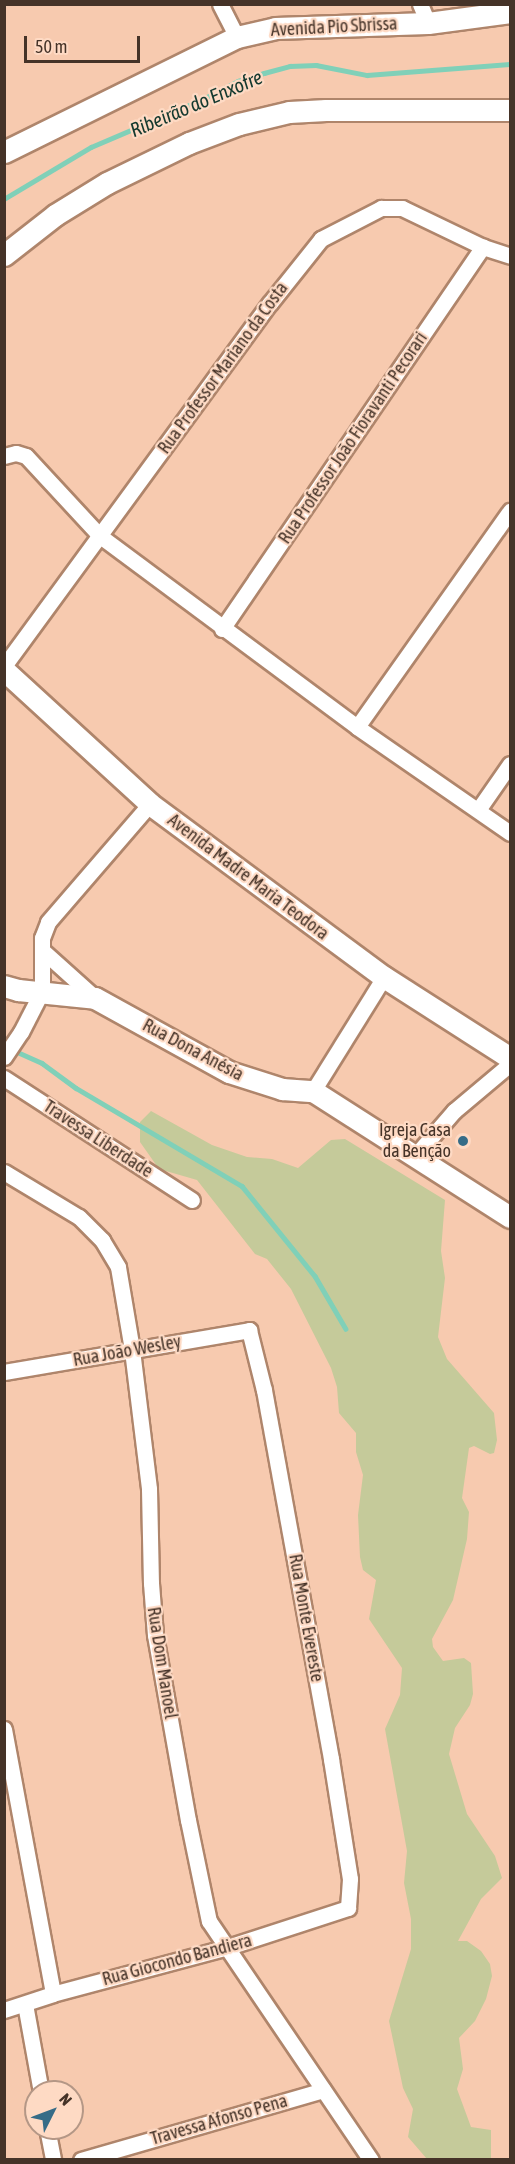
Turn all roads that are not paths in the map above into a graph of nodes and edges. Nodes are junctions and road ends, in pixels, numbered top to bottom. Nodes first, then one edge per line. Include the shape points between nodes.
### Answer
1 (220, 4) edge
2 (510, 12) edge
3 (424, 14) edge
4 (237, 37) junction
5 (510, 110) edge
6 (4, 152) edge
7 (483, 246) junction
8 (4, 255) edge
9 (510, 256) edge
10 (4, 456) edge
11 (510, 511) edge
12 (100, 536) junction
13 (222, 629) junction
14 (4, 666) edge
15 (4, 670) edge
16 (357, 727) junction
17 (510, 764) edge
18 (150, 804) junction
19 (478, 810) junction
20 (510, 833) edge
21 (43, 951) junction
22 (384, 977) junction
23 (4, 986) edge
24 (42, 991) junction
25 (95, 998) junction
26 (505, 1047) edge
27 (4, 1057) edge
28 (510, 1064) edge
29 (4, 1078) edge
30 (313, 1091) junction
31 (415, 1156) junction
32 (4, 1172) edge
33 (192, 1200) dead end
34 (510, 1218) edge
35 (249, 1330) joint
36 (132, 1350) junction
37 (4, 1372) edge
38 (4, 1729) edge
39 (348, 1908) joint
40 (228, 1947) junction
41 (53, 1994) junction
42 (25, 2004) junction
43 (4, 2010) edge
44 (39, 2080) edge
45 (323, 2090) junction
46 (49, 2140) edge
47 (53, 2160) edge
48 (81, 2160) edge
49 (371, 2160) edge

1 - 4 street
2 - 3 street, Avenida Pio Sbrissa
3 - 4 street, Avenida Pio Sbrissa via 275,28
4 - 6 street, Avenida Pio Sbrissa
5 - 8 street via 326,110 289,112 239,124 189,143 107,183 55,215
7 - 9 street, Rua Professor Mariano da Costa
7 - 12 street, Rua Professor Mariano da Costa via 402,208 381,208 321,239
7 - 13 street, Rua Professor João Fioravanti Pecorari
10 - 12 street via 26,456
11 - 16 street
12 - 13 street
12 - 14 street, Rua Professor Mariano da Costa
13 - 16 street
15 - 18 street, Avenida Madre Maria Teodora
16 - 19 street
17 - 19 street
18 - 21 street via 48,922 42,938
18 - 22 street, Avenida Madre Maria Teodora
19 - 20 street
21 - 24 street
21 - 25 street, Rua Dona Anésia
22 - 26 street, Avenida Madre Maria Teodora
22 - 30 street
23 - 24 street, Rua Dona Anésia
24 - 25 street, Rua Dona Anésia
24 - 27 street
25 - 30 street, Rua Dona Anésia via 229,1072 282,1089
28 - 31 street via 454,1111
29 - 33 street, Travessa Liberdade
30 - 31 street, Rua Dona Anésia
31 - 34 street, Rua Dona Anésia
32 - 36 street, Rua Dom Manoel via 79,1217 102,1240 118,1267
35 - 36 street, Rua João Wesley
35 - 39 street, Rua Monte Evereste via 264,1390 331,1759 350,1879
36 - 37 street, Rua João Wesley
36 - 40 street, Rua Dom Manoel via 149,1489 156,1635 209,1921
38 - 41 street
39 - 40 street, Rua Giocondo Bandiera
40 - 41 street, Rua Giocondo Bandiera
40 - 45 street, Rua Dom Manoel
41 - 42 street, Rua Giocondo Bandiera
42 - 43 street, Rua Giocondo Bandiera
42 - 44 street
45 - 48 street, Travessa Afonso Pena
45 - 49 street, Rua Dom Manoel
46 - 47 street

